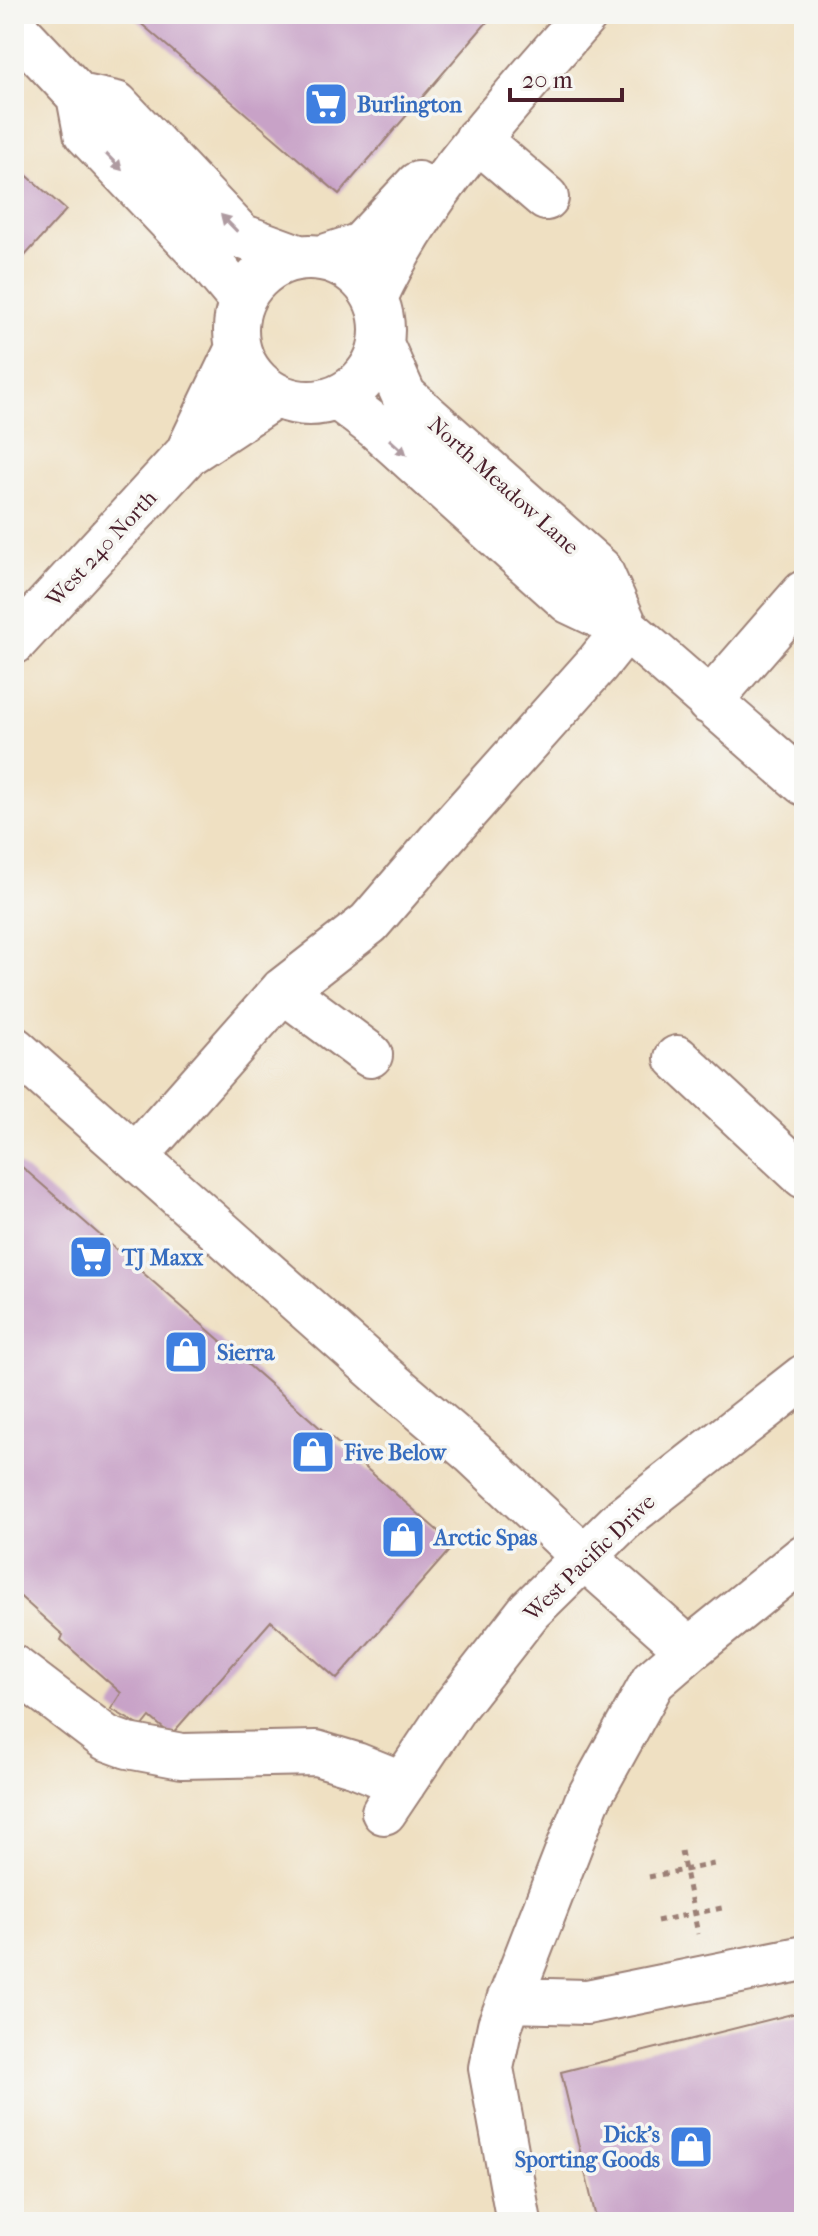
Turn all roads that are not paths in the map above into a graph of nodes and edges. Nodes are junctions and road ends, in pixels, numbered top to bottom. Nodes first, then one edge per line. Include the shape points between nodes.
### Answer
1 (586, 14) edge
2 (14, 27) edge
3 (79, 96) junction
4 (470, 147) junction
5 (546, 198) dead end
6 (310, 258) junction
7 (375, 298) junction
8 (241, 300) junction
9 (381, 344) junction
10 (238, 348) junction
11 (275, 396) junction
12 (338, 398) junction
13 (187, 454) junction
14 (804, 593) edge
15 (626, 628) junction
16 (14, 642) edge
17 (709, 702) junction
18 (804, 783) edge
19 (283, 990) junction
20 (14, 1049) edge
21 (370, 1055) dead end
22 (677, 1058) dead end
23 (136, 1156) junction
24 (804, 1176) edge
25 (804, 1377) edge
26 (584, 1557) junction
27 (804, 1557) edge
28 (689, 1650) junction
29 (14, 1668) edge
30 (804, 1958) edge
31 (509, 2000) junction
32 (519, 2222) edge

1 - 4 street
2 - 3 street
6 -> 3 street via 241,236 116,104
3 -> 8 street via 86,133
4 - 5 street
4 - 6 street via 431,170 361,245
4 - 7 street via 391,262
6 - 7 street via 338,262 366,283
6 - 8 street via 275,265
7 - 9 street via 382,320
8 - 10 street
9 - 12 street via 358,385
9 - 15 street, North Meadow Lane via 404,396 600,570
10 - 11 street via 245,368
10 - 13 street, West 240 North
11 - 12 street via 317,403
11 - 13 street, West 240 North
12 -> 15 street, North Meadow Lane via 569,601
13 - 16 street, West 240 North
14 - 17 street
15 - 17 street, North Meadow Lane
15 - 19 street via 369,923
17 - 18 street, North Meadow Lane
19 - 21 street
19 - 23 street
20 - 23 street
22 - 24 street
23 - 26 street
25 - 26 street, West Pacific Drive via 624,1518
26 - 28 street
26 - 29 street, West Pacific Drive via 530,1610 455,1706 394,1798 356,1765 316,1753 182,1756 128,1746 106,1738
27 - 28 street
28 - 31 street via 653,1681 587,1801
30 - 31 street via 587,2002
31 - 32 street via 491,2068

